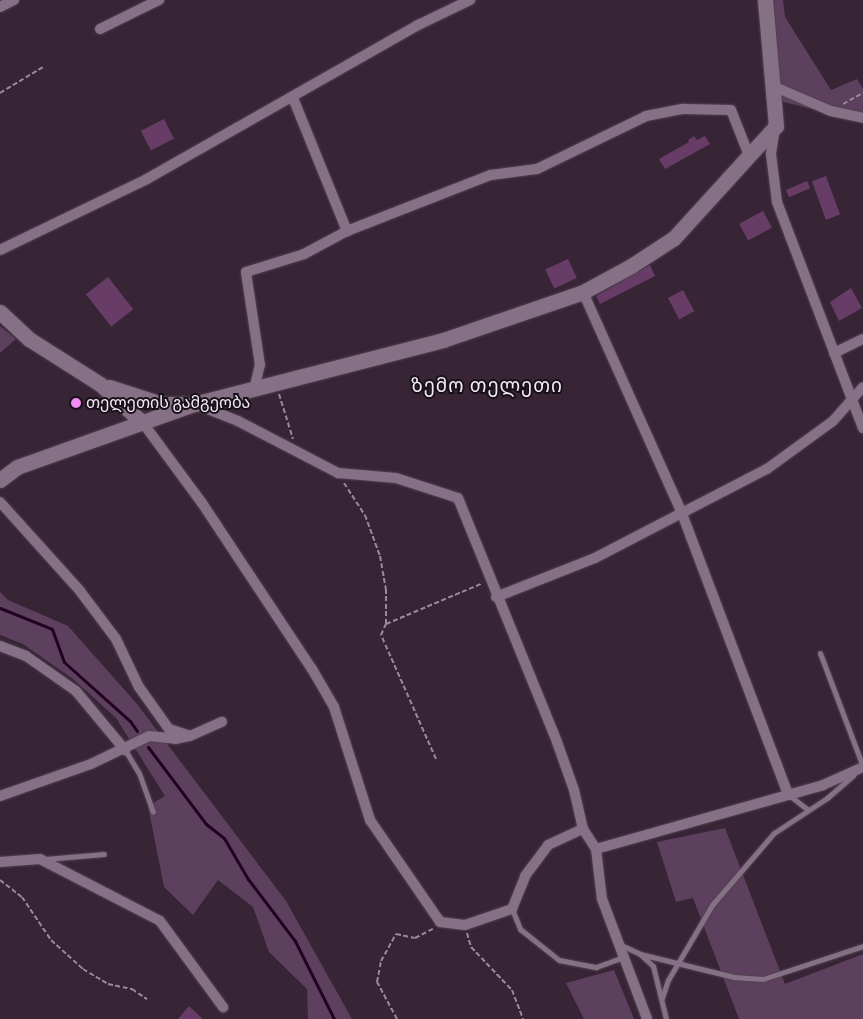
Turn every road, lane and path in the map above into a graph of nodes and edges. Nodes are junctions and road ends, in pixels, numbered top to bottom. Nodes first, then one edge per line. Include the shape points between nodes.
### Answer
1 (14, 0) edge
2 (159, 0) edge
3 (470, 0) edge
4 (765, 0) edge
5 (0, 7) edge
6 (100, 29) dead end
7 (46, 66) dead end
8 (775, 87) junction
9 (0, 93) edge
10 (863, 93) edge
11 (293, 98) junction
12 (831, 111) junction
13 (863, 118) edge
14 (776, 126) junction
15 (748, 153) junction
16 (346, 231) junction
17 (0, 250) edge
18 (583, 292) junction
19 (0, 312) edge
20 (863, 339) edge
21 (834, 353) junction
22 (100, 384) junction
23 (277, 384) junction
24 (863, 387) edge
25 (254, 390) junction
26 (148, 400) junction
27 (852, 402) junction
28 (194, 404) junction
29 (143, 423) junction
30 (863, 428) edge
31 (296, 451) junction
32 (338, 474) junction
33 (0, 480) edge
34 (0, 502) edge
35 (681, 511) junction
36 (490, 581) junction
37 (496, 597) junction
38 (386, 624) junction
39 (0, 646) edge
40 (820, 653) dead end
41 (222, 722) dead end
42 (190, 736) junction
43 (125, 750) junction
44 (436, 759) dead end
45 (863, 767) edge
46 (788, 794) junction
47 (0, 796) edge
48 (808, 810) junction
49 (153, 812) dead end
50 (583, 829) junction
51 (596, 849) junction
52 (104, 854) dead end
53 (40, 859) junction
54 (0, 862) edge
55 (0, 880) edge
56 (512, 909) junction
57 (440, 922) junction
58 (465, 925) junction
59 (618, 944) junction
60 (863, 946) edge
61 (640, 954) junction
62 (623, 957) junction
63 (679, 961) junction
64 (662, 998) junction
65 (147, 999) dead end
66 (223, 1006) dead end
67 (396, 1019) edge
68 (522, 1019) edge
69 (647, 1019) edge
70 (666, 1019) edge

1 - 5 street
2 - 6 street
3 - 11 street via 418,25
4 - 8 street
7 - 9 path
8 - 12 street
8 - 14 street
10 - 12 path
11 - 16 street
11 - 17 street via 147,179
12 - 13 street
14 - 15 street
14 - 21 street via 771,154 777,202
15 - 16 street via 731,110 683,109 646,116 537,169 491,174
15 - 18 street via 720,190 674,238
16 - 25 street via 304,254 246,272 260,365
18 - 23 street via 443,340
18 - 35 street
19 - 22 street via 29,339
20 - 21 street
21 - 27 street
22 - 26 street
22 - 29 street
23 - 25 street
23 - 31 path
24 - 27 street
25 - 28 street
26 - 28 street via 162,404
26 - 29 street
27 - 30 street
27 - 35 street via 832,421 767,469
28 - 29 street
28 - 31 street via 238,421
29 - 33 street via 17,467
29 - 57 street via 202,503 334,707 370,820
31 - 32 street
32 - 36 street via 396,478 458,498
32 - 38 path via 365,516 380,556 386,589
34 - 42 street via 80,591 106,625 139,687 169,730
35 - 37 street via 595,558
35 - 46 street
36 - 37 street
36 - 38 path
37 - 50 street via 557,742 574,790
38 - 44 path via 382,634
39 - 43 street via 26,656 76,691
40 - 45 lane
41 - 42 street
42 - 43 street via 176,739 149,736
43 - 47 street
43 - 49 lane via 139,773
45 - 46 street via 823,785
45 - 48 lane
46 - 48 lane
46 - 51 street
48 - 63 lane via 774,833 712,905
50 - 51 street
50 - 56 street via 548,845 525,876
51 - 59 street via 602,899
52 - 53 lane
53 - 54 street
53 - 66 street via 160,920
55 - 65 path via 22,897 51,940 83,969 108,984 132,989
56 - 58 street
56 - 62 lane via 520,929 559,960 596,967
57 - 58 street
57 - 67 path via 415,938 396,934 381,961 377,982
58 - 68 path via 471,947 512,990
59 - 61 lane
59 - 62 street
60 - 63 lane via 763,979 734,977
61 - 63 lane
61 - 64 lane via 653,966
62 - 69 street
63 - 64 lane
64 - 70 lane

